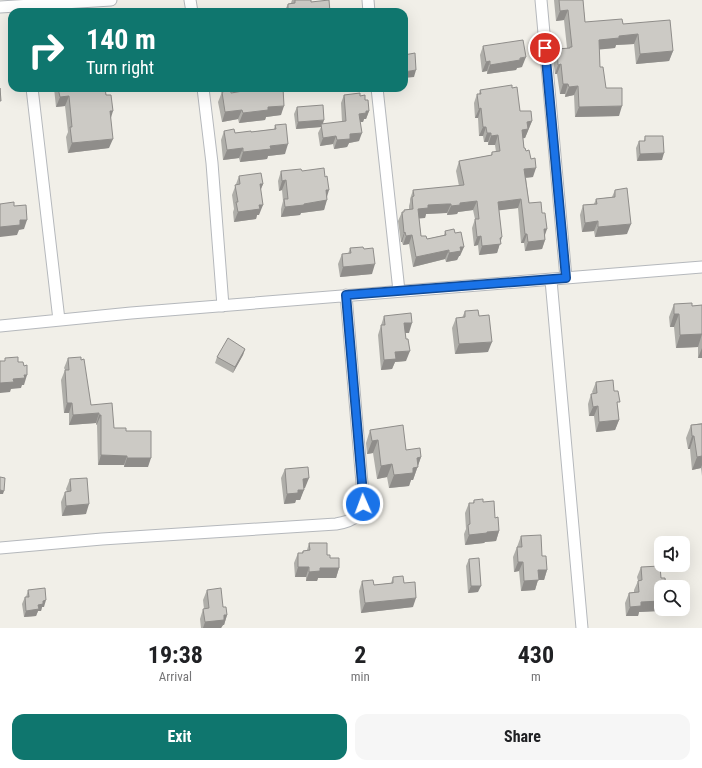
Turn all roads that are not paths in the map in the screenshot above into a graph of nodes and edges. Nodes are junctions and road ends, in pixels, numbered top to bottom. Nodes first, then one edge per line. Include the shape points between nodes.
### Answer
1 (111, 0) edge
2 (541, 0) edge
3 (0, 7) edge
4 (12, 8) edge
5 (33, 8) edge
6 (32, 92) edge
7 (203, 92) edge
8 (377, 92) edge
9 (702, 267) edge
10 (566, 278) junction
11 (551, 280) junction
12 (399, 291) junction
13 (346, 295) junction
14 (223, 306) junction
15 (59, 320) junction
16 (0, 326) edge
17 (0, 548) edge
18 (582, 628) edge

1 - 5 street
2 - 10 street
3 - 4 street
6 - 15 street
7 - 14 street via 212,163
8 - 12 street
9 - 10 street
10 - 11 street
11 - 12 street
11 - 18 street
12 - 13 street
13 - 14 street
13 - 17 street via 363,495 363,504 355,518 336,524
14 - 15 street
15 - 16 street

